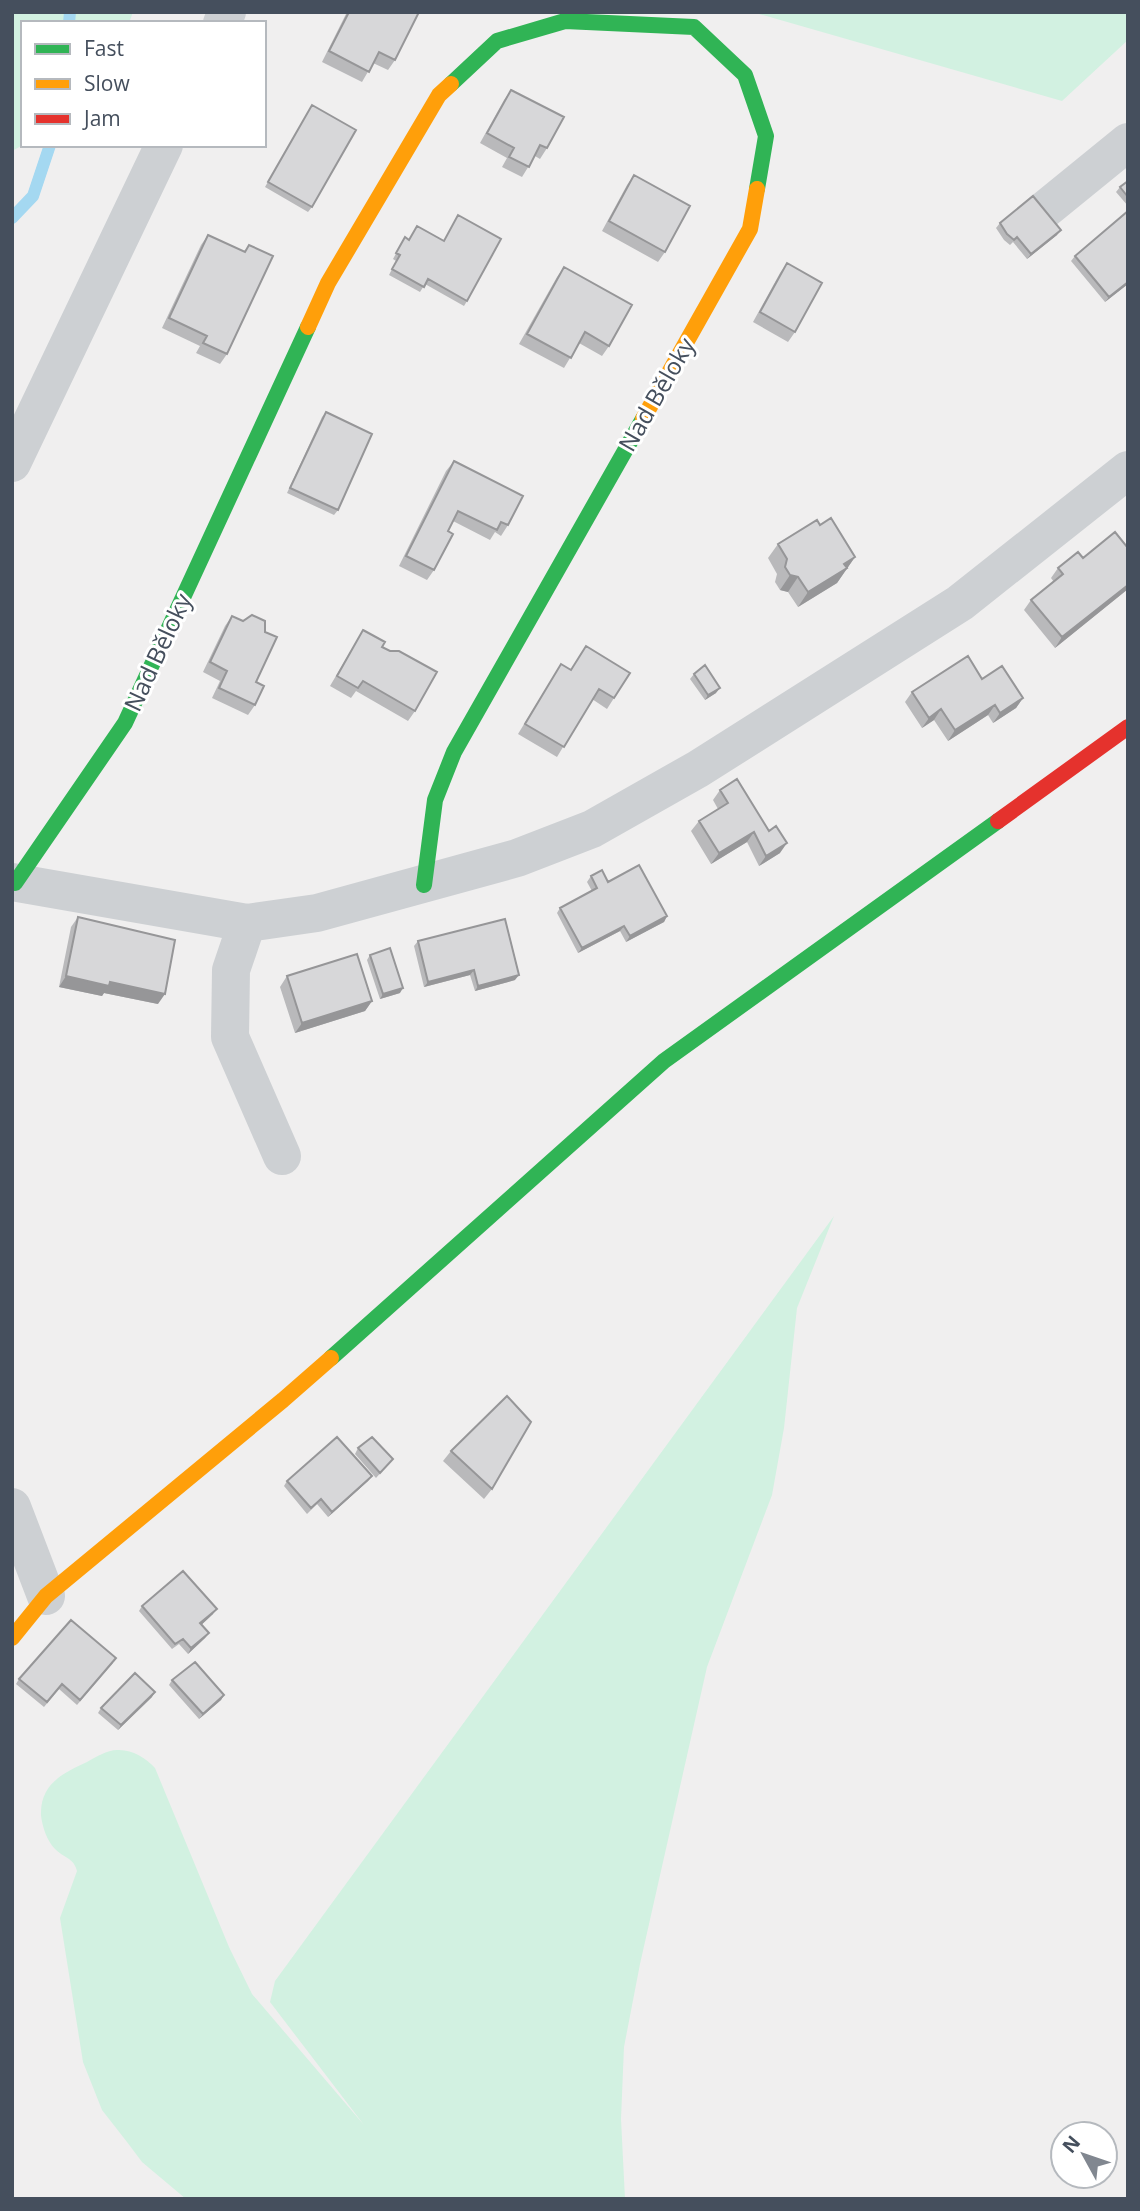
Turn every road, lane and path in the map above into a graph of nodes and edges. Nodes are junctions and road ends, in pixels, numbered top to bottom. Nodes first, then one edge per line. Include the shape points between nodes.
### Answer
1 (565, 17) edge
2 (1128, 142) edge
3 (162, 147) edge
4 (1042, 212) edge
5 (12, 463) edge
6 (1128, 470) edge
7 (1128, 727) edge
8 (14, 883) edge
9 (424, 885) junction
10 (247, 923) junction
11 (282, 1156) dead end
12 (12, 1507) edge
13 (46, 1596) junction
14 (12, 1638) edge

1 - 8 street, Nad Běloky via 497,41 439,95 328,283 125,723
1 - 9 street, Nad Běloky via 694,27 745,75 766,136 750,229 454,752 435,800
2 - 4 street
3 - 5 street
6 - 9 street, Nad Běloky via 960,603 698,769 592,829 517,858
7 - 13 street via 664,1061 283,1400
8 - 10 street, Nad Běloky
9 - 10 street, Nad Běloky via 317,913
10 - 11 street via 231,970 230,1037
12 - 13 street
13 - 14 street

